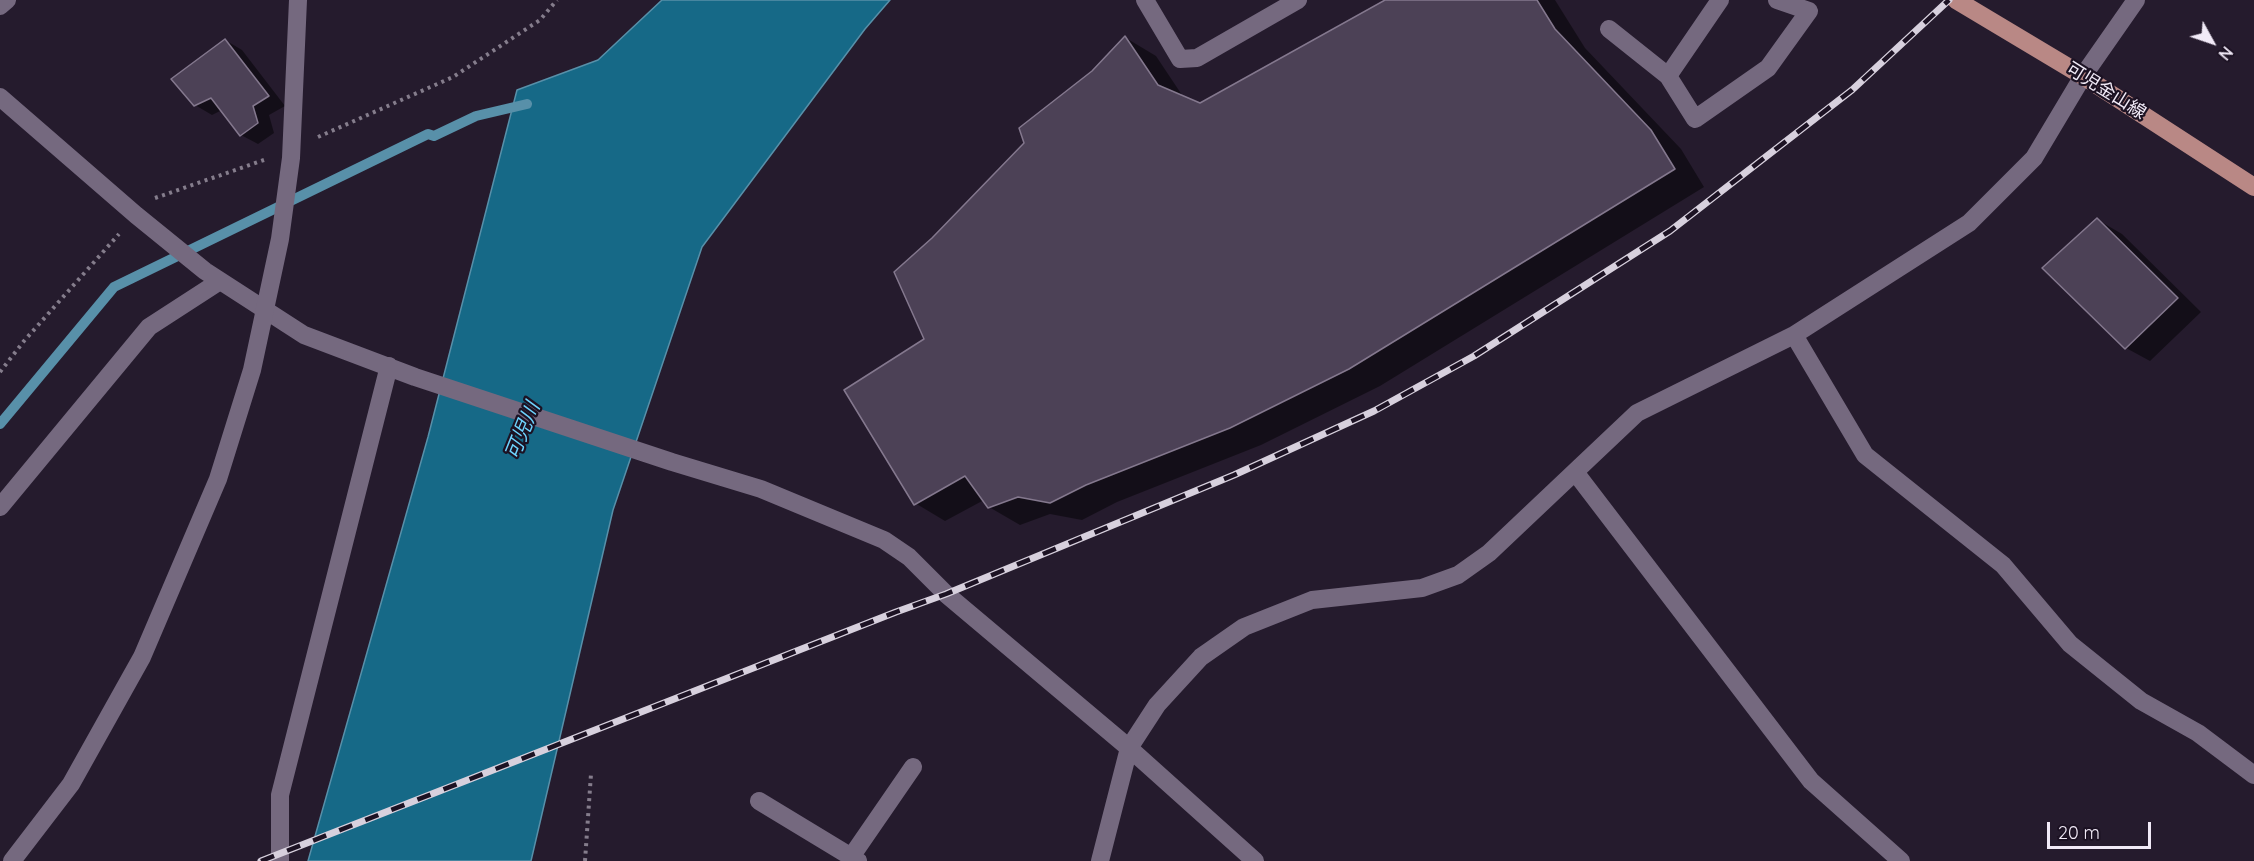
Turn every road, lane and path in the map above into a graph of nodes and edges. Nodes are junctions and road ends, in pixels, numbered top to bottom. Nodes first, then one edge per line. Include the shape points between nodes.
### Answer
1 (7, 0) edge
2 (298, 0) edge
3 (557, 0) edge
4 (1144, 0) edge
5 (1298, 0) edge
6 (1720, 0) edge
7 (1777, 0) edge
8 (1956, 0) edge
9 (2136, 0) edge
10 (0, 6) edge
11 (1609, 29) dead end
12 (1668, 76) junction
13 (2083, 76) junction
14 (0, 97) edge
15 (291, 151) junction
16 (2254, 187) edge
17 (212, 276) junction
18 (265, 310) junction
19 (1794, 335) junction
20 (389, 366) junction
21 (1575, 472) junction
22 (0, 507) edge
23 (1129, 748) junction
24 (913, 767) dead end
25 (591, 774) dead end
26 (2254, 775) edge
27 (759, 801) dead end
28 (855, 859) edge
29 (12, 861) edge
30 (280, 861) edge
31 (585, 861) edge
32 (1100, 861) edge
33 (1255, 861) edge
34 (1902, 861) edge

1 - 10 street
2 - 15 street
3 - 15 path via 540,20 453,77
4 - 5 street via 1180,59 1197,58
6 - 12 street
7 - 12 street via 1809,11 1768,68 1695,119
8 - 13 main road, 可児金山線
9 - 13 street
11 - 12 street
13 - 16 main road, 可児金山線
13 - 19 street via 2034,158 1969,223
14 - 17 street
15 - 18 street via 280,239
17 - 18 street
17 - 22 street via 149,327
18 - 20 street via 304,335
18 - 29 street via 252,370 218,479 142,657 71,784
19 - 21 street via 1637,413
19 - 26 street via 1865,455 2003,565 2070,644 2142,701 2198,733
20 - 23 street via 761,489 884,540 909,557 946,594
20 - 30 street via 280,795
21 - 23 street via 1489,553 1458,575 1422,588 1312,600 1244,627 1201,657 1158,705
21 - 34 street via 1811,781
23 - 32 street
23 - 33 street
24 - 28 street
25 - 31 path
27 - 28 street

